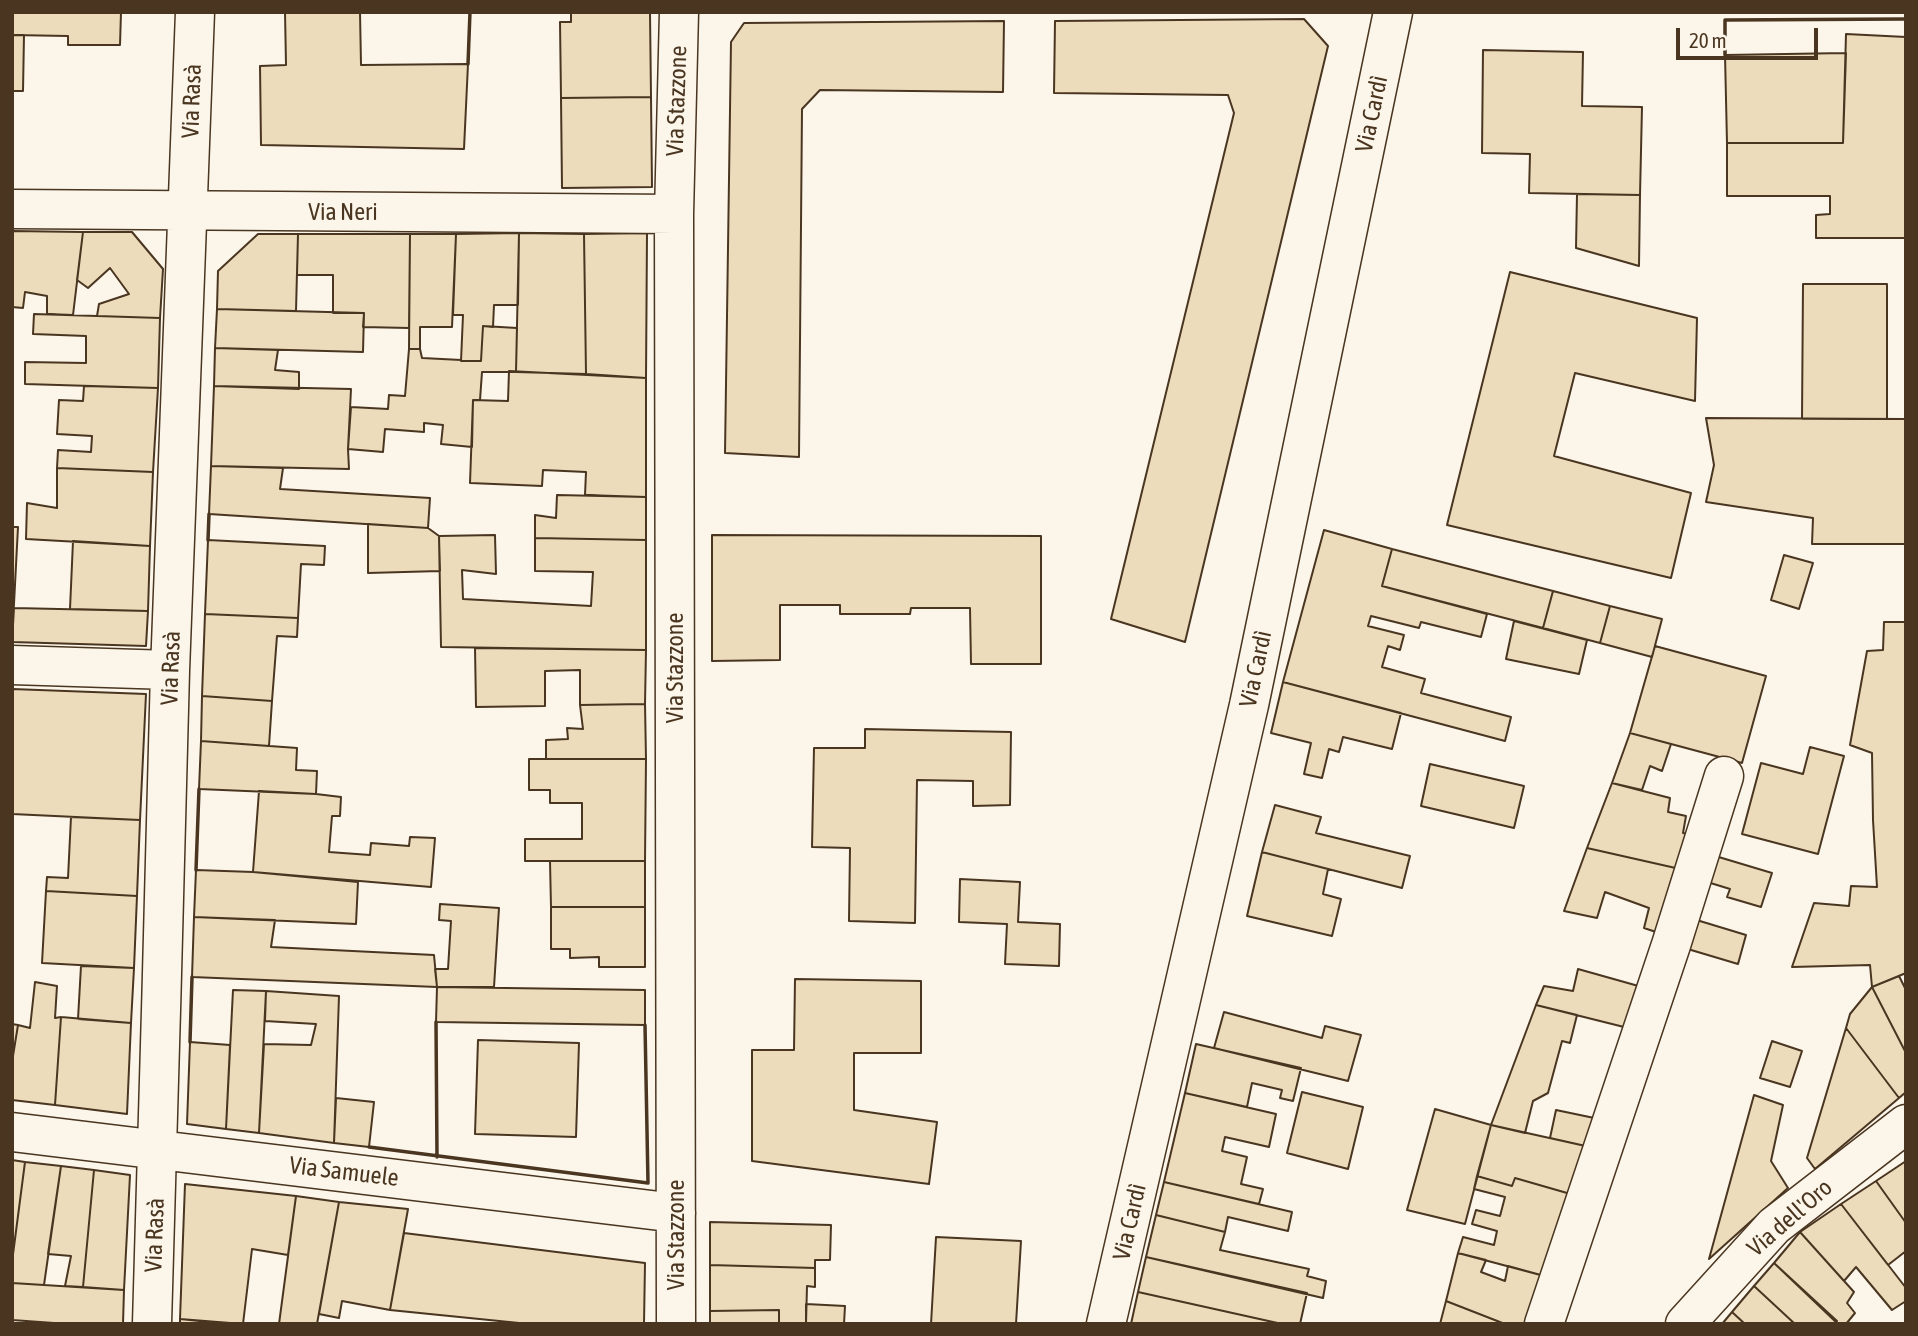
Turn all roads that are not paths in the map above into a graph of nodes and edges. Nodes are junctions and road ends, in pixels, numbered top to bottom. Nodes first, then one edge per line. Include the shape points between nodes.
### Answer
1 (195, 12) edge
2 (679, 12) edge
3 (1393, 12) edge
4 (12, 209) edge
5 (189, 210) junction
6 (674, 214) junction
7 (12, 665) edge
8 (170, 670) junction
9 (1724, 776) dead end
10 (1906, 1124) edge
11 (12, 1132) edge
12 (159, 1149) junction
13 (676, 1213) junction
14 (152, 1324) edge
15 (676, 1324) edge
16 (1106, 1324) edge
17 (1544, 1324) edge
18 (1685, 1324) edge

1 - 5 street, Via Rasà
2 - 6 street, Via Stazzone
3 - 16 street, Via Cardì via 1249,705
4 - 5 street, Via Neri
5 - 6 street, Via Neri
5 - 8 street, Via Rasà
6 - 13 street, Via Stazzone
7 - 8 street
8 - 12 street, Via Rasà
9 - 17 street
10 - 18 street, Via dell'Oro via 1774,1226
11 - 12 street, Via Samuele
12 - 13 street, Via Samuele
12 - 14 street, Via Rasà
13 - 15 street, Via Stazzone

